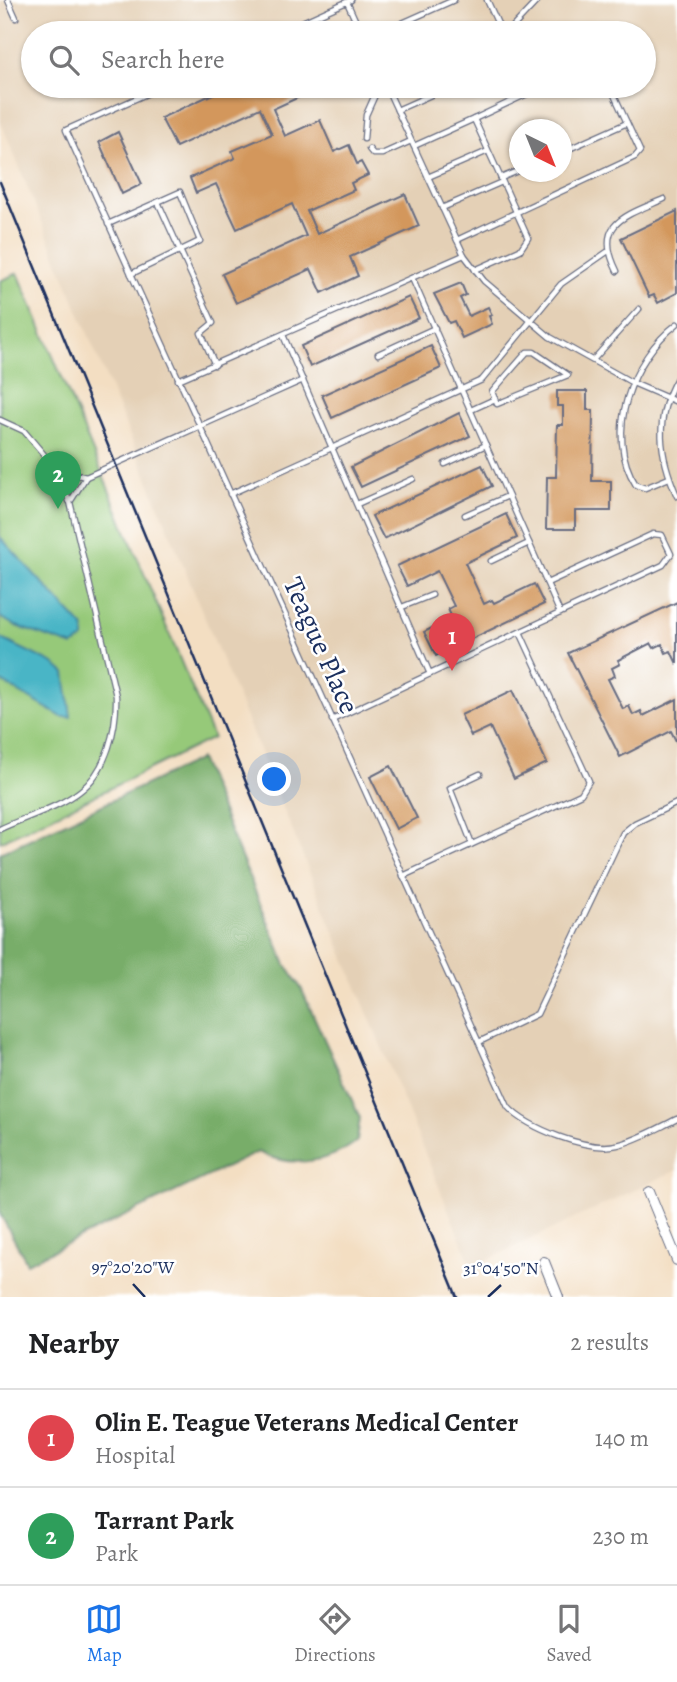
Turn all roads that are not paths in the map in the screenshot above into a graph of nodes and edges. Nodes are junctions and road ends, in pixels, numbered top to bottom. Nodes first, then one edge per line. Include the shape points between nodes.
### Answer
1 (8, 0) edge
2 (454, 0) edge
3 (487, 0) edge
4 (538, 0) edge
5 (349, 1) edge
6 (16, 18) dead end
7 (305, 21) edge
8 (356, 21) edge
9 (407, 21) edge
10 (496, 21) edge
11 (516, 21) edge
12 (137, 98) edge
13 (374, 98) edge
14 (392, 98) edge
15 (424, 98) edge
16 (519, 98) edge
17 (616, 98) edge
18 (397, 110) junction
19 (474, 119) junction
20 (627, 123) junction
21 (364, 139) dead end
22 (412, 143) junction
23 (572, 148) edge
24 (369, 149) dead end
25 (488, 151) junction
26 (509, 176) edge
27 (428, 177) junction
28 (501, 180) junction
29 (664, 199) dead end
30 (158, 202) junction
31 (442, 208) junction
32 (516, 212) junction
33 (108, 224) junction
34 (457, 240) junction
35 (180, 251) junction
36 (607, 252) junction
37 (464, 255) junction
38 (475, 270) junction
39 (617, 271) dead end
40 (131, 274) junction
41 (412, 278) junction
42 (639, 309) dead end
43 (532, 321) junction
44 (677, 324) edge
45 (435, 328) junction
46 (283, 335) junction
47 (378, 354) dead end
48 (593, 360) junction
49 (215, 365) junction
50 (677, 378) edge
51 (178, 380) junction
52 (303, 380) junction
53 (633, 383) junction
54 (461, 389) junction
55 (666, 397) junction
56 (495, 399) junction
57 (677, 402) edge
58 (471, 410) junction
59 (0, 420) edge
60 (200, 428) junction
61 (486, 445) junction
62 (332, 447) junction
63 (445, 464) dead end
64 (57, 470) junction
65 (86, 477) junction
66 (669, 478) junction
67 (413, 479) dead end
68 (230, 494) junction
69 (508, 495) junction
70 (677, 496) edge
71 (70, 502) junction
72 (357, 504) junction
73 (465, 515) dead end
74 (529, 543) junction
75 (491, 561) dead end
76 (547, 583) junction
77 (432, 595) dead end
78 (402, 607) junction
79 (560, 613) junction
80 (520, 632) junction
81 (430, 674) junction
82 (332, 720) junction
83 (480, 774) dead end
84 (677, 803) edge
85 (0, 830) edge
86 (472, 844) junction
87 (403, 876) junction
88 (479, 1042) junction
89 (677, 1119) edge
90 (649, 1192) dead end
91 (677, 1260) edge
92 (544, 1262) dead end
93 (558, 1297) edge

1 - 6 lane
2 - 9 lane
3 - 10 lane
4 - 11 lane
5 - 7 lane
5 - 8 lane
12 - 33 lane, Teague Place via 66,130
13 - 21 lane via 366,115
14 - 18 lane
15 - 18 lane
16 - 19 lane
17 - 20 lane
18 - 22 lane
19 - 22 lane
19 - 25 lane
20 - 23 lane
20 - 32 lane via 640,151 635,157
22 - 24 lane via 382,154
22 - 27 lane
25 - 27 lane
25 - 28 lane
26 - 28 lane
27 - 31 lane
28 - 31 lane
28 - 32 lane
29 - 36 lane via 622,217 608,237
30 - 33 lane
30 - 35 lane
30 - 35 lane via 180,192 200,241
31 - 34 lane
32 - 34 lane
32 - 38 lane via 528,237 525,244
33 - 40 lane, Teague Place
34 - 37 lane
35 - 40 lane
35 - 49 lane via 213,323 201,333
36 - 39 lane
36 - 43 lane via 561,284
37 - 38 lane
37 - 41 lane
38 - 43 lane
40 - 51 lane, Teague Place
41 - 45 lane
41 - 46 lane
42 - 48 lane
43 - 48 lane via 550,337
43 - 54 lane via 482,380
44 - 53 lane via 652,350
45 - 47 lane
45 - 54 lane
46 - 49 lane
46 - 52 lane
48 - 53 lane
49 - 51 lane
50 - 55 lane
51 - 60 lane, Teague Place
52 - 60 lane
52 - 62 lane
53 - 55 lane
53 - 66 lane via 623,416 622,449 628,473 636,485 645,488
54 - 58 lane
54 - 62 lane
55 - 57 lane
55 - 66 lane via 660,447
56 - 56 lane via 497,404 568,375 527,352 492,392
56 - 58 lane
58 - 61 lane
59 - 64 lane via 24,432
60 - 65 lane
60 - 68 lane, Teague Place
61 - 63 lane
61 - 69 lane
62 - 68 lane
62 - 72 lane
64 - 65 lane
64 - 71 lane
65 - 71 lane
66 - 70 lane
67 - 72 lane
68 - 82 lane, Teague Place
69 - 73 lane
69 - 74 lane
71 - 85 lane via 116,696 117,719 95,775 79,792
72 - 78 lane
74 - 75 lane
74 - 76 lane
76 - 79 lane
76 - 79 lane via 653,534 666,540 671,554 663,565
77 - 78 lane
78 - 81 lane
79 - 80 lane
80 - 81 lane
80 - 86 lane via 589,781 581,794
81 - 82 lane
82 - 87 lane, Teague Place
83 - 86 lane via 450,789
84 - 88 lane via 623,833 537,1014
86 - 87 lane
87 - 88 lane, Teague Place
88 - 89 lane, Teague Place via 514,1115 560,1136 584,1144 615,1146
90 - 91 street
92 - 93 street

